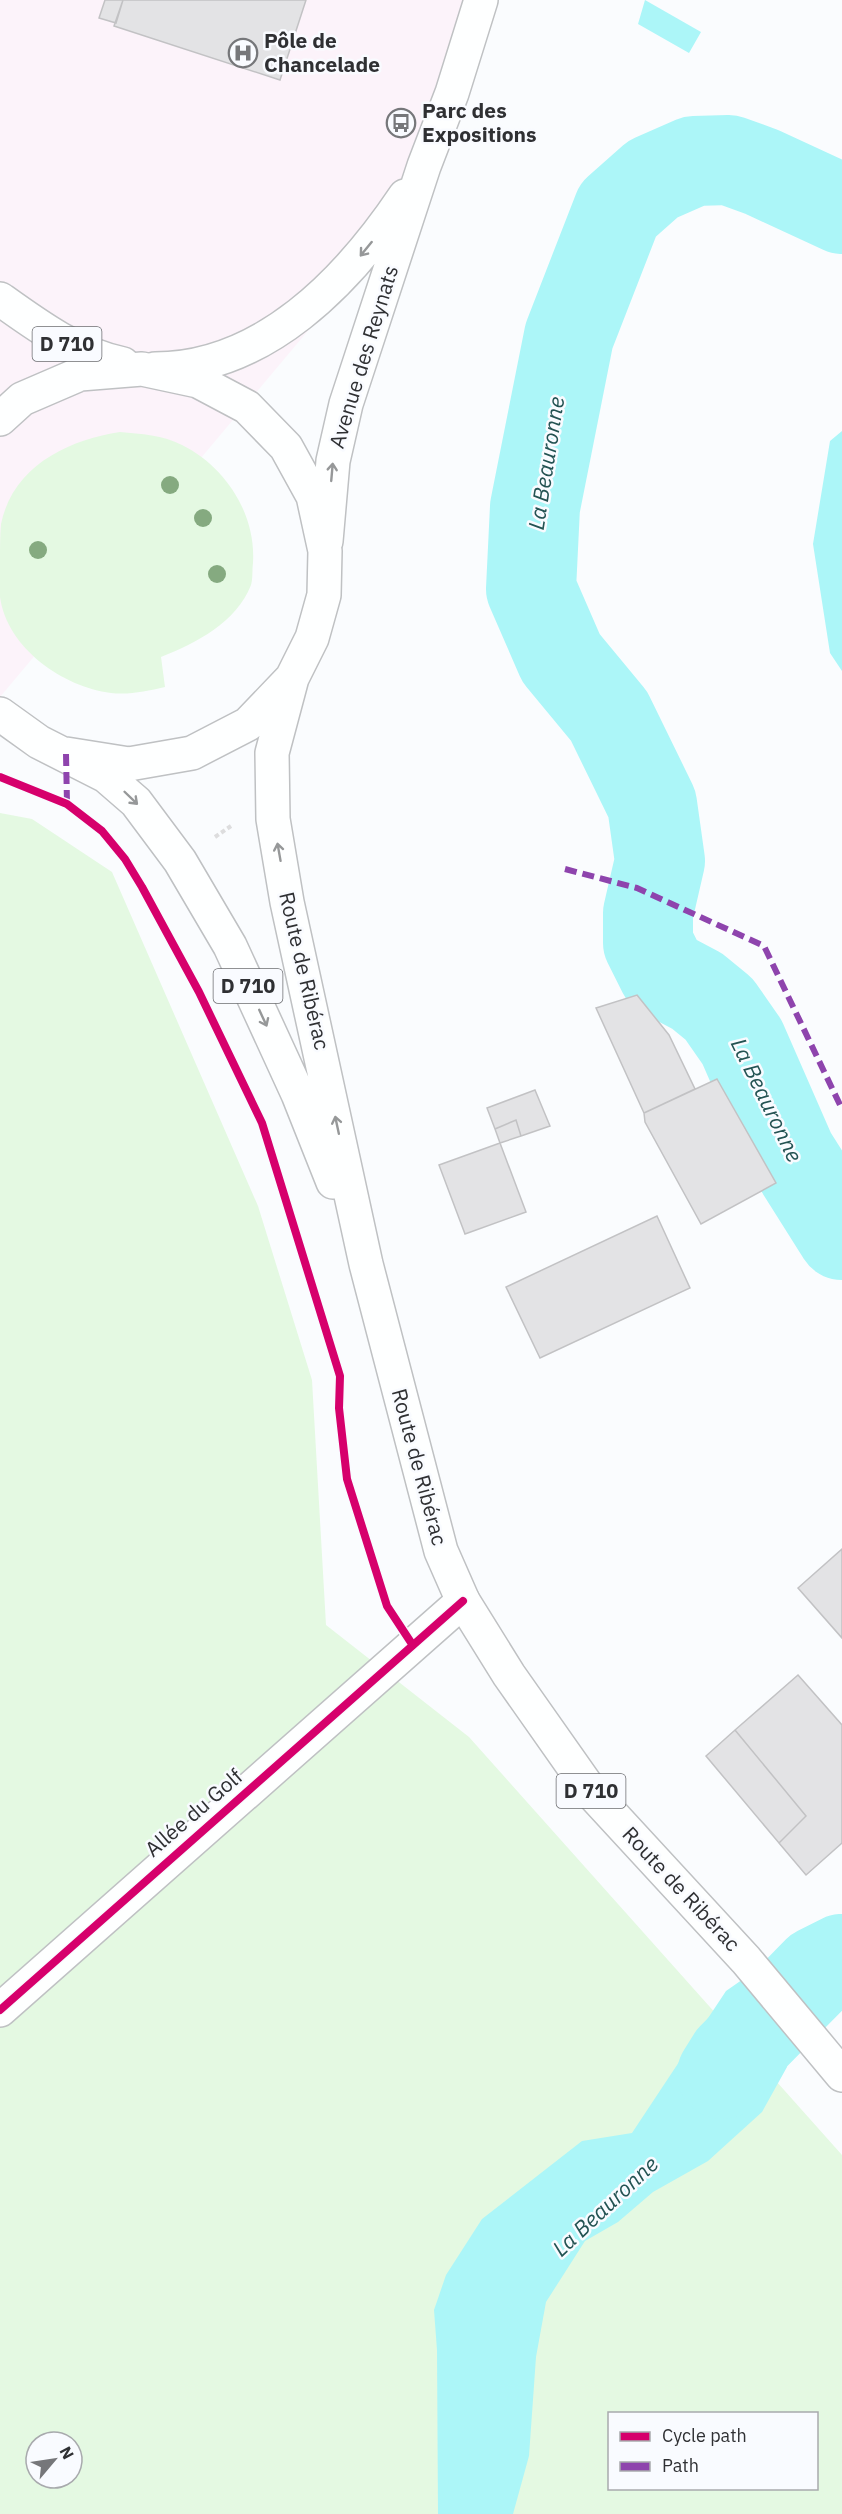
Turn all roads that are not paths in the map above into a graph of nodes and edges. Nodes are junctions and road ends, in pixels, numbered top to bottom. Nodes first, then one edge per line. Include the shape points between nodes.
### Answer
1 (481, 0) edge
2 (424, 166) junction
3 (0, 299) edge
4 (142, 369) junction
5 (0, 419) edge
6 (325, 551) junction
7 (292, 678) junction
8 (0, 714) edge
9 (0, 729) edge
10 (53, 748) junction
11 (366, 1264) junction
12 (463, 1601) junction
13 (0, 2010) edge
14 (836, 2066) edge

1 - 2 main road, Avenue des Reynats
2 -> 4 main road, Avenue des Reynats via 384,227 341,279 296,316 261,341 223,357 181,369
6 -> 2 main road, Avenue des Reynats via 333,461 346,404
3 - 4 main road, Route de Ribérac / D 710 via 56,338 94,358
4 - 5 main road, Route de Ribérac via 80,374 22,399
4 - 6 main road, Route de Ribérac via 198,381 247,407 286,447 313,496
6 - 7 main road, Route de Ribérac via 324,595 312,638
7 - 10 main road, Route de Ribérac via 248,724 192,753 129,764
11 -> 7 main road, Route de Ribérac / D 710 via 273,819 272,753
8 - 10 main road, Route de Ribérac
9 - 10 main road
10 -> 11 main road, Route de Ribérac / D 710 via 106,776 136,802 180,861 230,946 298,1094
11 - 12 main road, Route de Ribérac / D 710 via 441,1551
12 - 13 main road, Allée du Golf
12 - 14 main road, Route de Ribérac / D 710 via 509,1676 592,1792 746,1960

